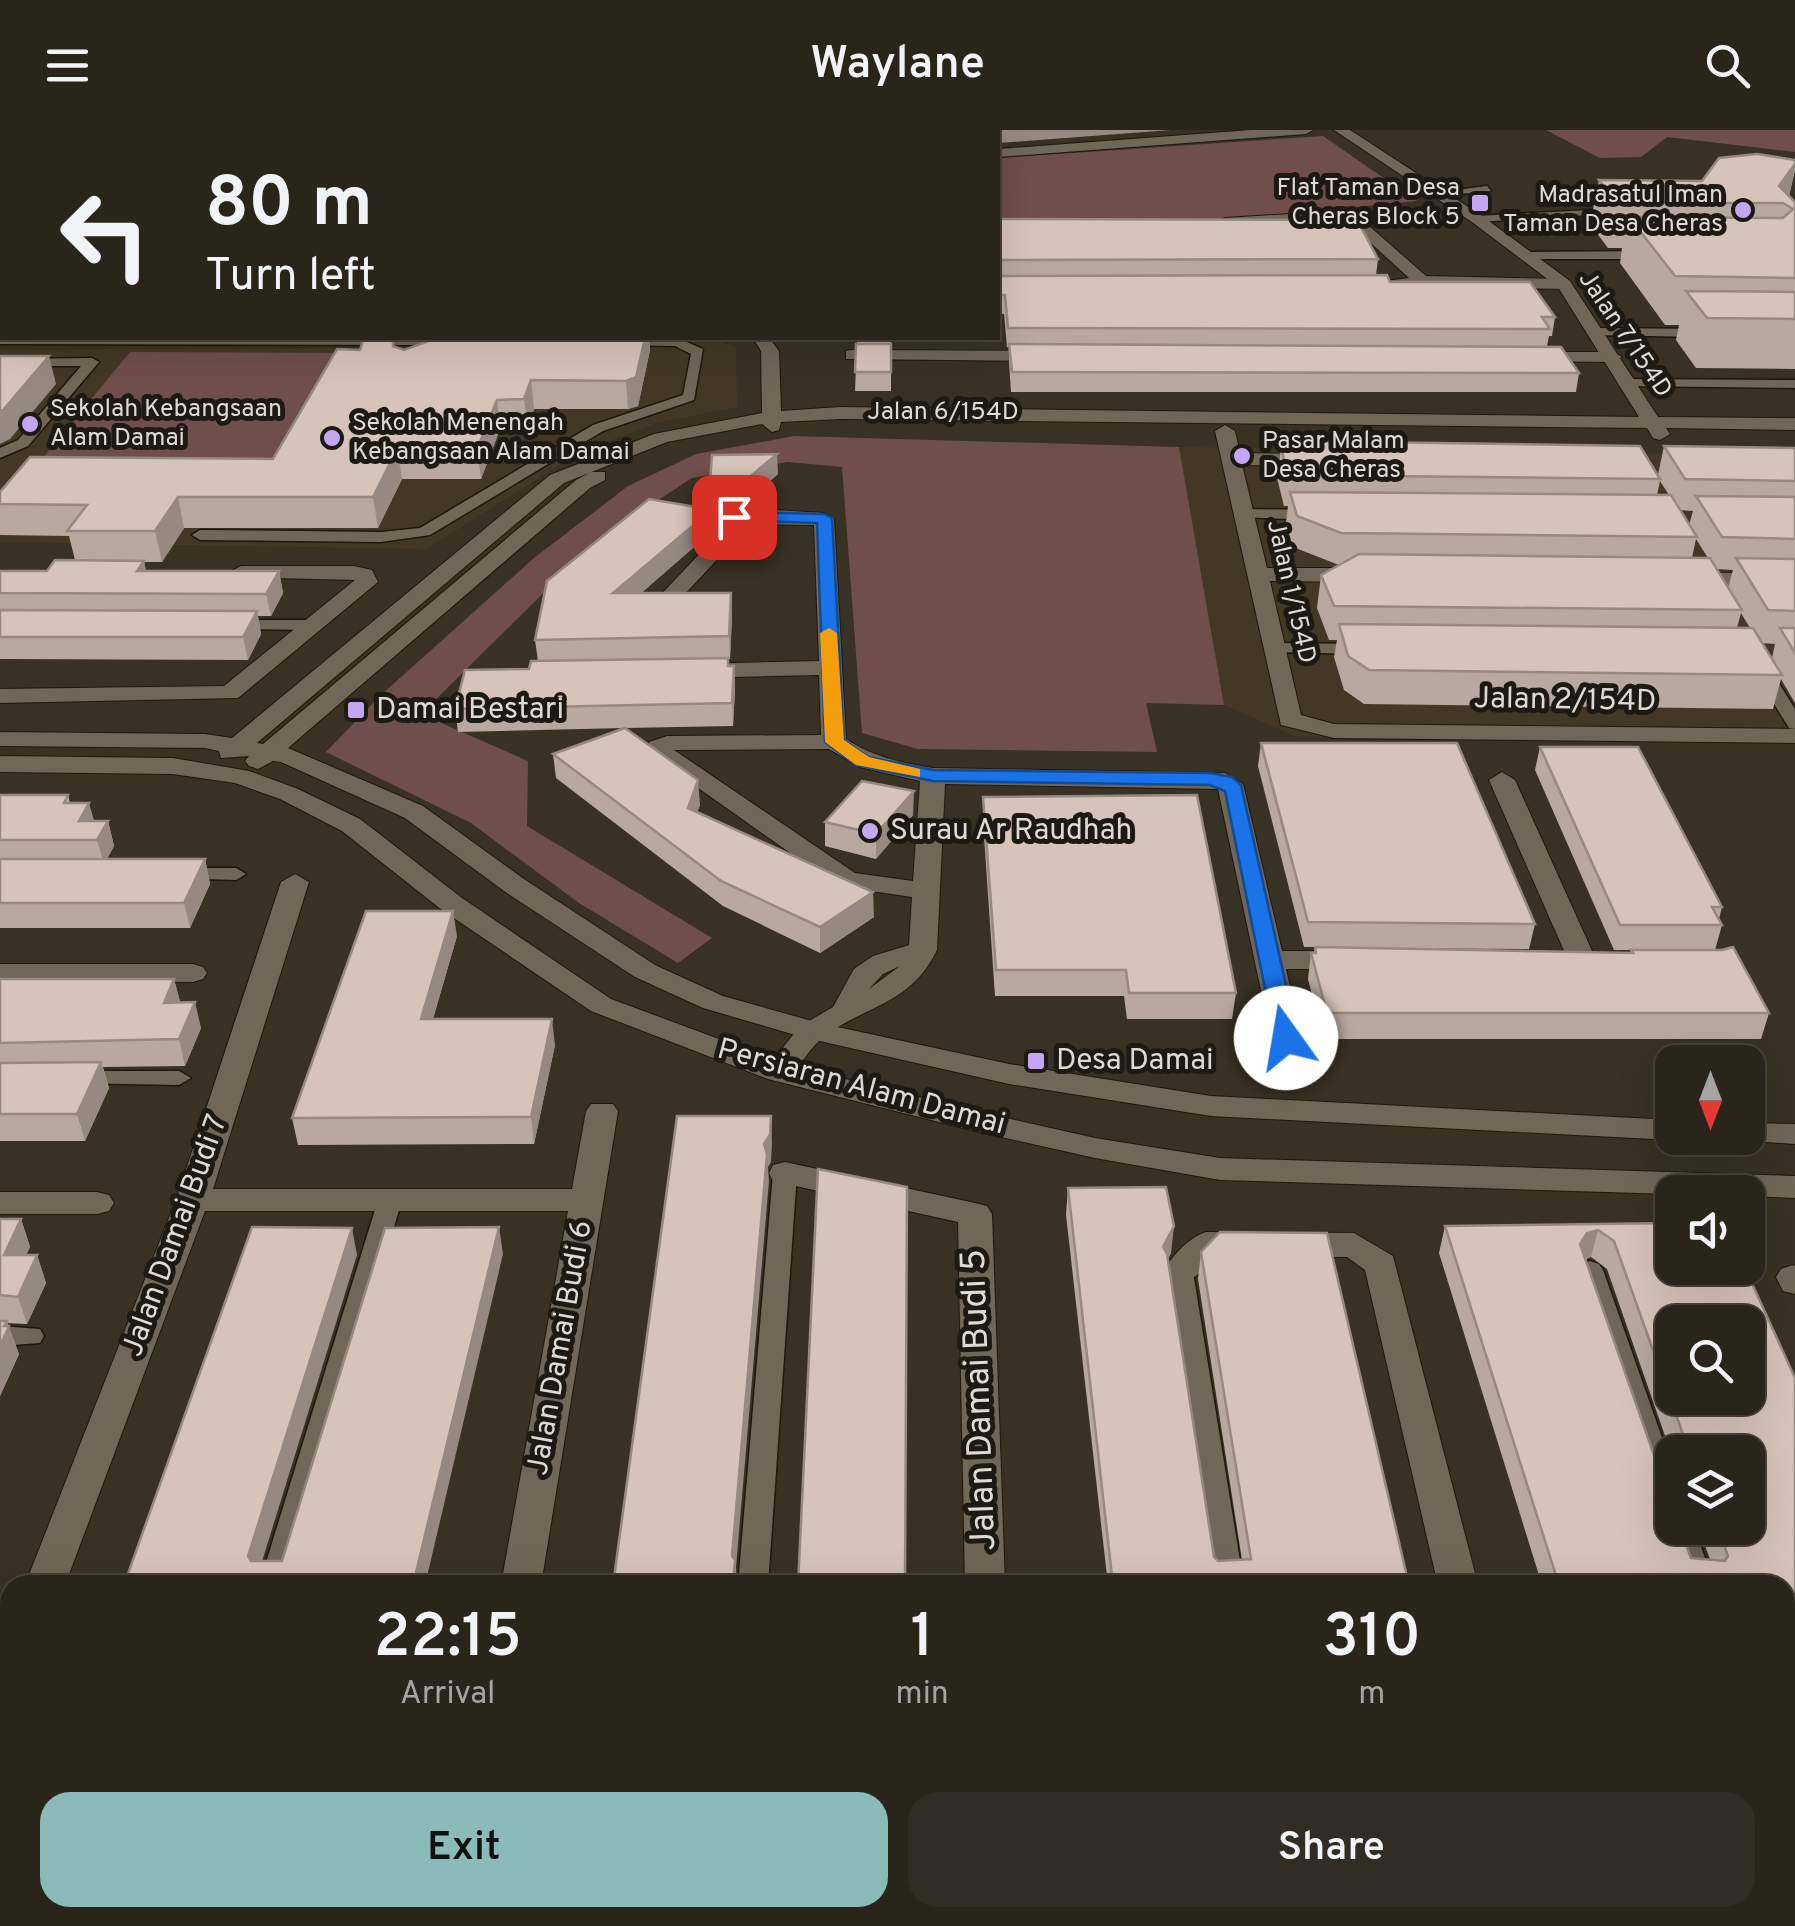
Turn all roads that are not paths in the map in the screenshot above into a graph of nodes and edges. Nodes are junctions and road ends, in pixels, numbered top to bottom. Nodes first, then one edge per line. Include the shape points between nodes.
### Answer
1 (1306, 130) edge
2 (1342, 130) edge
3 (1000, 152) edge
4 (1487, 190) dead end
5 (1439, 193) junction
6 (1638, 209) edge
7 (1477, 219) junction
8 (1202, 225) edge
9 (1528, 256) junction
10 (1653, 256) edge
11 (1422, 281) junction
12 (1564, 284) junction
13 (1357, 287) edge
14 (1596, 332) junction
15 (1716, 334) edge
16 (0, 340) edge
17 (30, 340) joint
18 (319, 340) edge
19 (439, 340) edge
20 (481, 340) edge
21 (762, 340) edge
22 (605, 341) edge
23 (945, 347) edge
24 (452, 354) edge
25 (852, 355) edge
26 (362, 356) edge
27 (417, 356) edge
28 (1063, 356) edge
29 (1514, 357) edge
30 (1612, 358) junction
31 (1629, 383) junction
32 (1795, 384) edge
33 (772, 414) junction
34 (1653, 422) junction
35 (1224, 424) junction
36 (1795, 424) edge
37 (1795, 439) edge
38 (0, 454) edge
39 (1232, 459) junction
40 (1348, 460) edge
41 (1244, 514) junction
42 (1330, 515) edge
43 (200, 536) dead end
44 (216, 572) edge
45 (1257, 574) junction
46 (1394, 575) edge
47 (1669, 579) edge
48 (1795, 580) edge
49 (661, 606) edge
50 (217, 624) edge
51 (316, 625) junction
52 (1274, 648) junction
53 (1394, 649) edge
54 (1759, 653) edge
55 (830, 668) junction
56 (678, 671) edge
57 (0, 696) edge
58 (1795, 724) edge
59 (1334, 732) joint
60 (1795, 736) edge
61 (0, 739) edge
62 (834, 742) junction
63 (255, 749) junction
64 (0, 764) edge
65 (933, 776) junction
66 (1502, 780) dead end
67 (157, 874) edge
68 (236, 874) dead end
69 (295, 882) dead end
70 (924, 891) junction
71 (1268, 960) junction
72 (1386, 961) edge
73 (1544, 962) edge
74 (0, 973) edge
75 (194, 974) dead end
76 (812, 1030) junction
77 (1286, 1038) dead end
78 (780, 1072) junction
79 (60, 1078) edge
80 (179, 1078) dead end
81 (602, 1111) dead end
82 (1655, 1129) edge
83 (1765, 1133) edge
84 (1795, 1134) edge
85 (784, 1173) joint
86 (1655, 1184) edge
87 (1765, 1187) edge
88 (1795, 1188) edge
89 (1765, 1195) edge
90 (193, 1200) junction
91 (390, 1200) junction
92 (586, 1200) junction
93 (1795, 1202) edge
94 (0, 1203) edge
95 (97, 1203) dead end
96 (1590, 1270) edge
97 (1180, 1272) joint
98 (0, 1336) edge
99 (31, 1336) dead end
100 (1655, 1456) edge
101 (1686, 1545) edge
102 (48, 1575) edge
103 (277, 1575) edge
104 (523, 1575) edge
105 (755, 1575) edge
106 (985, 1575) edge
107 (1227, 1575) edge
108 (1456, 1575) edge
109 (1696, 1575) edge

1 - 3 street
2 - 5 street, Jalan 7/154D
4 - 5 lane
5 - 7 street, Jalan 7/154D
6 - 7 lane
7 - 9 street, Jalan 7/154D
8 - 11 street via 1338,216 1355,221
9 - 10 lane
9 - 12 street, Jalan 7/154D
11 - 12 street
11 - 13 street
12 - 14 street, Jalan 7/154D
14 - 15 lane
14 - 30 street, Jalan 7/154D
16 - 17 lane
17 - 38 lane via 10,362 92,362 23,444
18 - 19 lane
20 - 24 lane via 490,345
21 - 33 street via 770,351
22 - 43 lane via 691,346 698,352 689,397 598,428 424,532
23 - 25 street
23 - 28 street
26 - 27 lane
29 - 30 street
30 - 31 street, Jalan 7/154D
31 - 32 lane
31 - 34 street, Jalan 7/154D
33 - 35 street, Jalan 6/154D
33 - 35 street, Jalan 6/154D
33 - 63 street, Jalan 6/154D via 628,461 583,484
33 - 63 street, Jalan 6/154D via 663,435 557,479
34 - 35 street, Jalan 6/154D
34 - 35 street, Jalan 6/154D
34 - 36 street, Jalan 6/154D
34 - 37 street, Jalan 6/154D
35 - 39 street, Jalan 1/154D
39 - 40 street
39 - 41 street, Jalan 1/154D
41 - 42 lane
41 - 45 street, Jalan 1/154D
44 - 51 street via 364,575 366,582
45 - 46 street
45 - 52 street, Jalan 1/154D
47 - 48 street
49 - 55 street via 719,546 728,519 824,518
50 - 51 lane
51 - 57 street via 230,693
52 - 53 lane
52 - 59 street, Jalan 1/154D via 1290,720
54 - 58 lane
55 - 56 street
55 - 62 street
59 - 60 street, Jalan 2/154D
61 - 63 street, Persiaran Alam Damai
62 - 65 street via 862,761
62 - 70 street via 668,743 658,751 847,880
63 - 64 street, Persiaran Alam Damai via 208,771
63 - 76 street, Persiaran Alam Damai via 414,812 644,971 713,1002
63 - 78 street, Persiaran Alam Damai via 289,794 350,826 564,984 601,1005
65 - 70 street
65 - 71 street via 1225,781 1234,790
66 - 73 street via 1593,962
67 - 68 lane
69 - 90 street, Jalan Damai Budi 7
70 - 76 street via 917,966 877,998
71 - 72 street
71 - 77 street
74 - 75 street
76 - 78 street
76 - 82 street, Persiaran Alam Damai via 1025,1077 1211,1106
78 - 86 street, Persiaran Alam Damai via 1095,1148 1220,1169
79 - 80 lane
81 - 92 street, Jalan Damai Budi 6
83 - 84 street
85 - 105 lane
85 - 106 street, Jalan Damai Budi 5 via 974,1214
87 - 88 street, Persiaran Alam Damai
89 - 93 street
90 - 91 street
90 - 102 street, Jalan Damai Budi 7
91 - 92 street
91 - 103 lane
92 - 104 street, Jalan Damai Budi 6
94 - 95 street
96 - 100 lane
97 - 107 lane
97 - 108 street via 1206,1244 1354,1245 1381,1264
98 - 99 lane
101 - 109 lane

